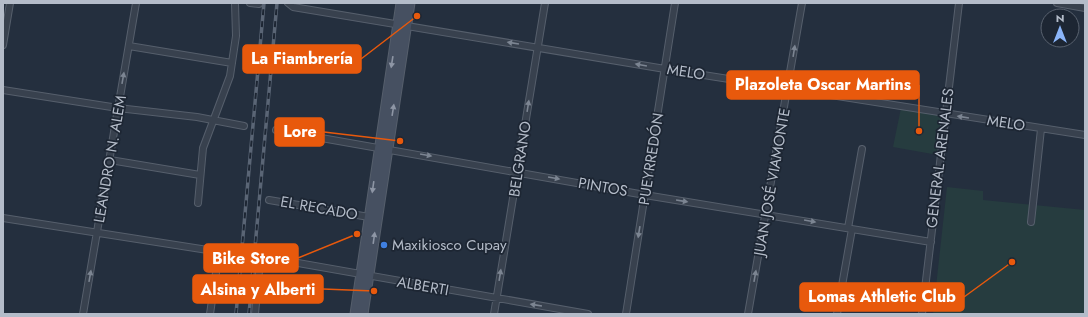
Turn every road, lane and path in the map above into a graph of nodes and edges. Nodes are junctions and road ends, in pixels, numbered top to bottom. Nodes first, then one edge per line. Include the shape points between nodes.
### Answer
1 (10, 3) edge
2 (136, 3) edge
3 (235, 3) edge
4 (250, 3) edge
5 (288, 3) edge
6 (401, 3) edge
7 (410, 3) edge
8 (545, 3) edge
9 (676, 3) edge
10 (802, 3) edge
11 (958, 3) edge
12 (1057, 3) edge
13 (259, 4) edge
14 (1085, 8) edge
15 (402, 25) junction
16 (3, 45) edge
17 (129, 46) junction
18 (538, 47) junction
19 (232, 63) junction
20 (665, 69) junction
21 (788, 88) junction
22 (3, 90) edge
23 (118, 108) junction
24 (946, 114) junction
25 (214, 120) junction
26 (244, 126) dead end
27 (1041, 129) junction
28 (276, 130) dead end
29 (1085, 135) edge
30 (383, 148) junction
31 (862, 149) dead end
32 (110, 160) junction
33 (518, 172) junction
34 (200, 175) junction
35 (645, 195) junction
36 (270, 200) dead end
37 (198, 203) dead end
38 (766, 214) junction
39 (369, 217) junction
40 (3, 218) edge
41 (1031, 222) dead end
42 (850, 228) junction
43 (97, 234) junction
44 (930, 242) junction
45 (219, 252) junction
46 (233, 254) dead end
47 (364, 276) junction
48 (496, 299) junction
49 (549, 307) junction
50 (83, 314) edge
51 (210, 314) edge
52 (255, 314) edge
53 (354, 314) edge
54 (362, 314) edge
55 (494, 314) edge
56 (548, 314) edge
57 (588, 314) edge
58 (626, 314) edge
59 (748, 314) edge
60 (836, 314) edge
61 (922, 314) edge

1 - 16 street
2 - 17 street, LEANDRO N. ALEM
3 - 19 street via 236,36
4 - 13 street
5 - 15 street, MELO via 293,7
6 - 15 main road
7 - 15 main road
8 - 18 street, BELGRANO
9 - 20 street, PUEYRREDÓN
21 -> 10 street, JUAN JOSÉ VIAMONTE
11 - 24 street, GENERAL ARENALES
12 - 14 street
18 -> 15 street, MELO
15 - 30 main road
17 - 19 street
23 -> 17 street, LEANDRO N. ALEM
20 -> 18 street, MELO
33 -> 18 street, BELGRANO
19 - 25 street via 226,91
20 - 21 street, MELO
20 - 35 street, PUEYRREDÓN
21 - 24 street, MELO
21 - 38 street, JUAN JOSÉ VIAMONTE
22 - 23 street
23 - 25 street
23 - 32 street, LEANDRO N. ALEM
27 -> 24 street, MELO
24 - 44 street, GENERAL ARENALES
25 - 26 street
25 - 34 street via 203,148
27 - 29 street, MELO
27 - 41 street
28 - 30 street, PINTOS
30 -> 33 street, PINTOS
30 -> 39 main road
47 -> 30 main road
31 - 42 street
32 - 34 street
32 - 43 street, LEANDRO N. ALEM
33 -> 35 street, PINTOS
48 -> 33 street, BELGRANO
34 - 37 street
35 -> 38 street, PINTOS
35 -> 58 street, PUEYRREDÓN
36 - 39 street, EL RECADO
38 -> 42 street, PINTOS
59 -> 38 street, JUAN JOSÉ VIAMONTE
39 - 47 main road
40 - 43 street
42 - 44 street, PINTOS
42 - 60 street
43 - 45 street
50 -> 43 street, LEANDRO N. ALEM
44 - 61 street, GENERAL ARENALES
45 - 46 street
45 - 51 street
47 - 48 street, ALBERTI
47 - 52 street, ALBERTI via 264,257 260,260
47 - 53 main road
47 - 54 main road
49 -> 48 street, ALBERTI
48 - 55 street, BELGRANO
49 - 56 street
49 - 57 street, ALBERTI

